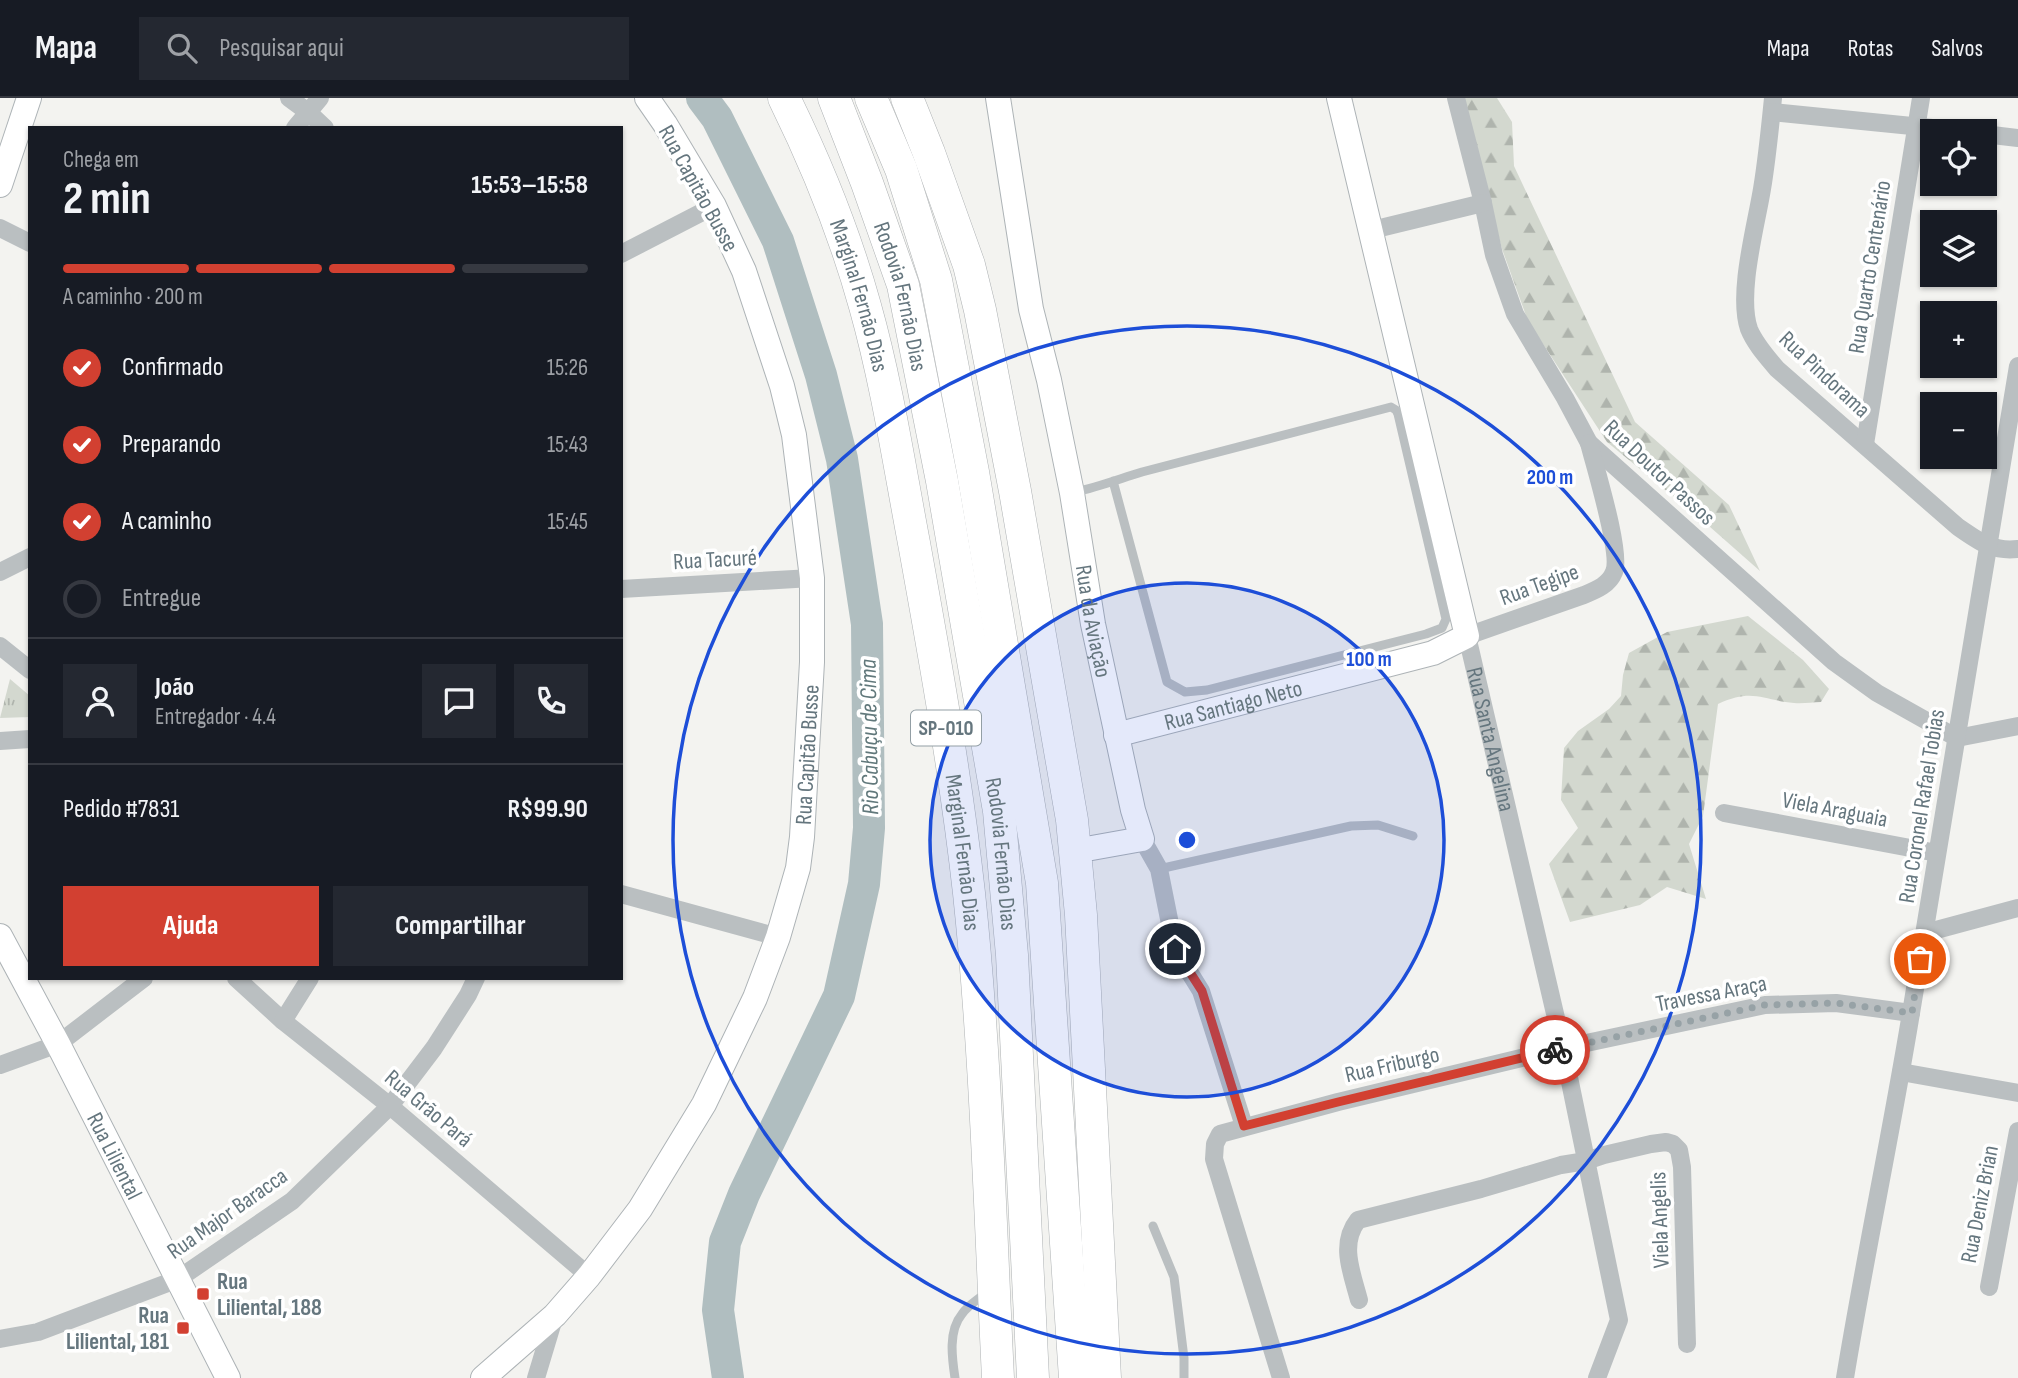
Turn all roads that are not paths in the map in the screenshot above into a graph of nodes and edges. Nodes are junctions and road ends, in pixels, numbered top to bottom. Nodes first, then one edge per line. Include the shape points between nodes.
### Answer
1 (29, 98) edge
2 (289, 98) edge
3 (647, 98) edge
4 (785, 98) edge
5 (834, 98) edge
6 (872, 98) edge
7 (906, 98) edge
8 (998, 98) edge
9 (1339, 98) edge
10 (1456, 98) edge
11 (1921, 98) edge
12 (314, 105) edge
13 (1772, 105) edge
14 (297, 126) edge
15 (323, 126) edge
16 (1917, 126) junction
17 (1920, 126) edge
18 (1997, 136) edge
19 (2018, 138) edge
20 (0, 186) edge
21 (1483, 203) junction
22 (714, 206) junction
23 (0, 228) edge
24 (1372, 230) junction
25 (28, 242) edge
26 (623, 253) edge
27 (2018, 366) edge
28 (1589, 443) junction
29 (1865, 444) junction
30 (1114, 481) junction
31 (1072, 493) junction
32 (1987, 546) junction
33 (2018, 549) edge
34 (28, 558) edge
35 (0, 572) edge
36 (812, 578) junction
37 (623, 589) edge
38 (1467, 636) junction
39 (0, 646) edge
40 (28, 668) edge
41 (2018, 726) edge
42 (1116, 735) junction
43 (1957, 738) junction
44 (28, 739) edge
45 (0, 741) edge
46 (1724, 813) dead end
47 (1413, 836) dead end
48 (1142, 839) junction
49 (1075, 851) junction
50 (1937, 853) junction
51 (1159, 869) junction
52 (623, 895) edge
53 (2018, 908) edge
54 (1925, 933) junction
55 (0, 936) edge
56 (778, 937) junction
57 (141, 980) edge
58 (238, 980) edge
59 (309, 980) edge
60 (475, 980) edge
61 (1912, 1013) junction
62 (284, 1021) junction
63 (58, 1044) junction
64 (1563, 1048) junction
65 (0, 1065) edge
66 (1901, 1072) junction
67 (2018, 1093) edge
68 (390, 1106) junction
69 (1239, 1127) junction
70 (2018, 1131) edge
71 (1586, 1161) junction
72 (1153, 1226) dead end
73 (590, 1276) junction
74 (178, 1279) junction
75 (993, 1286) junction
76 (1989, 1287) dead end
77 (1359, 1300) dead end
78 (555, 1315) junction
79 (0, 1339) edge
80 (1687, 1344) dead end
81 (228, 1378) edge
82 (483, 1378) edge
83 (536, 1378) edge
84 (955, 1378) edge
85 (998, 1378) edge
86 (1034, 1378) edge
87 (1075, 1378) edge
88 (1105, 1378) edge
89 (1184, 1378) edge
90 (1281, 1378) edge
91 (1597, 1378) edge
92 (1845, 1378) edge

1 - 20 street
2 - 12 street
3 - 22 street, Rua Capitão Busse
4 - 75 highway, Marginal Fernão Dias / SP-010 via 835,214 865,307 930,632 969,896
5 - 86 highway, Rodovia Fernão Dias / SP-010 via 903,285 999,811 1012,955
6 - 87 highway, Rodovia Fernão Dias / SP-010 via 901,169 936,280 1042,883
7 - 49 highway via 962,244 980,310
8 - 31 street, Rua da Aviação via 1031,309
9 - 24 street, Rua Santa Angelina
10 - 21 street, Rua Doutor Passos
11 - 16 street, Rua Quarto Centenário
12 - 14 street
12 - 15 street
13 - 16 street
13 - 29 street, Rua Pindorama via 1749,259 1749,330 1777,369
16 - 17 street
16 - 29 street, Rua Quarto Centenário
18 - 19 street
21 - 24 street
21 - 28 street, Rua Doutor Passos via 1494,255 1515,314
22 - 26 street
22 - 36 street, Rua Capitão Busse via 744,271 782,386 794,435
23 - 25 street
24 - 38 street, Rua Santa Angelina
27 - 32 street, Rua Coronel Rafael Tobias
28 - 38 street, Rua Tegipe via 1616,551 1615,571 1600,589
28 - 43 street, Rua Doutor Passos via 1834,662 1877,693
29 - 32 street, Rua Pindorama via 1958,527
30 - 30 lane via 1167,682 1185,692 1426,634 1441,628 1446,619 1396,410 1391,407
30 - 31 lane
31 - 42 street, Rua da Aviação
32 - 33 street
32 - 43 street, Rua Coronel Rafael Tobias
34 - 35 street
36 - 37 street, Rua Tacuré
36 - 56 street, Rua Capitão Busse via 802,837
38 - 42 street, Rua Santiago Neto via 1433,653
38 - 64 street, Rua Santa Angelina
39 - 40 street
41 - 43 street
42 - 48 street, Rua da Aviação
43 - 50 street, Rua Coronel Rafael Tobias
44 - 45 street
46 - 50 street, Viela Araguaia
47 - 51 lane via 1378,825 1352,826
48 - 49 street
48 - 51 street, Rua da Aviação
49 - 88 highway
50 - 54 street, Rua Coronel Rafael Tobias
51 - 69 street, Rua da Aviação via 1175,949 1202,991
52 - 56 street
53 - 54 street
54 - 61 street, Rua Coronel Rafael Tobias
55 - 63 street, Rua Liliental
56 - 73 street, Rua Capitão Busse via 755,998 704,1104 640,1209
57 - 63 street
58 - 62 street, Rua Grão Pará
59 - 62 street
60 - 68 street, Rua Major Baracca via 434,1048
61 - 64 street, Travessa Araça via 1836,1003 1765,1005
61 - 66 street, Rua Coronel Rafael Tobias
62 - 68 street, Rua Grão Pará
63 - 65 street
63 - 74 street, Rua Liliental
64 - 69 street, Rua Friburgo
64 - 71 street, Rua Santa Angelina
66 - 67 street
66 - 92 street, Rua Coronel Rafael Tobias
68 - 73 street, Rua Grão Pará
68 - 74 street, Rua Major Baracca via 292,1201
69 - 90 street via 1220,1134 1214,1159
70 - 76 street, Rua Deniz Brian
71 - 77 street via 1358,1220 1349,1231 1347,1252
71 - 80 street, Viela Angelis via 1666,1142 1679,1150
71 - 91 street, Rua Santa Angelina via 1619,1320
72 - 89 lane via 1174,1276
73 - 78 street, Rua Capitão Busse
74 - 79 street, Rua Major Baracca via 38,1332
74 - 81 street, Rua Liliental
75 - 84 lane via 962,1312 956,1324
75 - 85 highway, Marginal Fernão Dias / SP-010
78 - 82 street
78 - 83 street, Rua Capitão Busse

